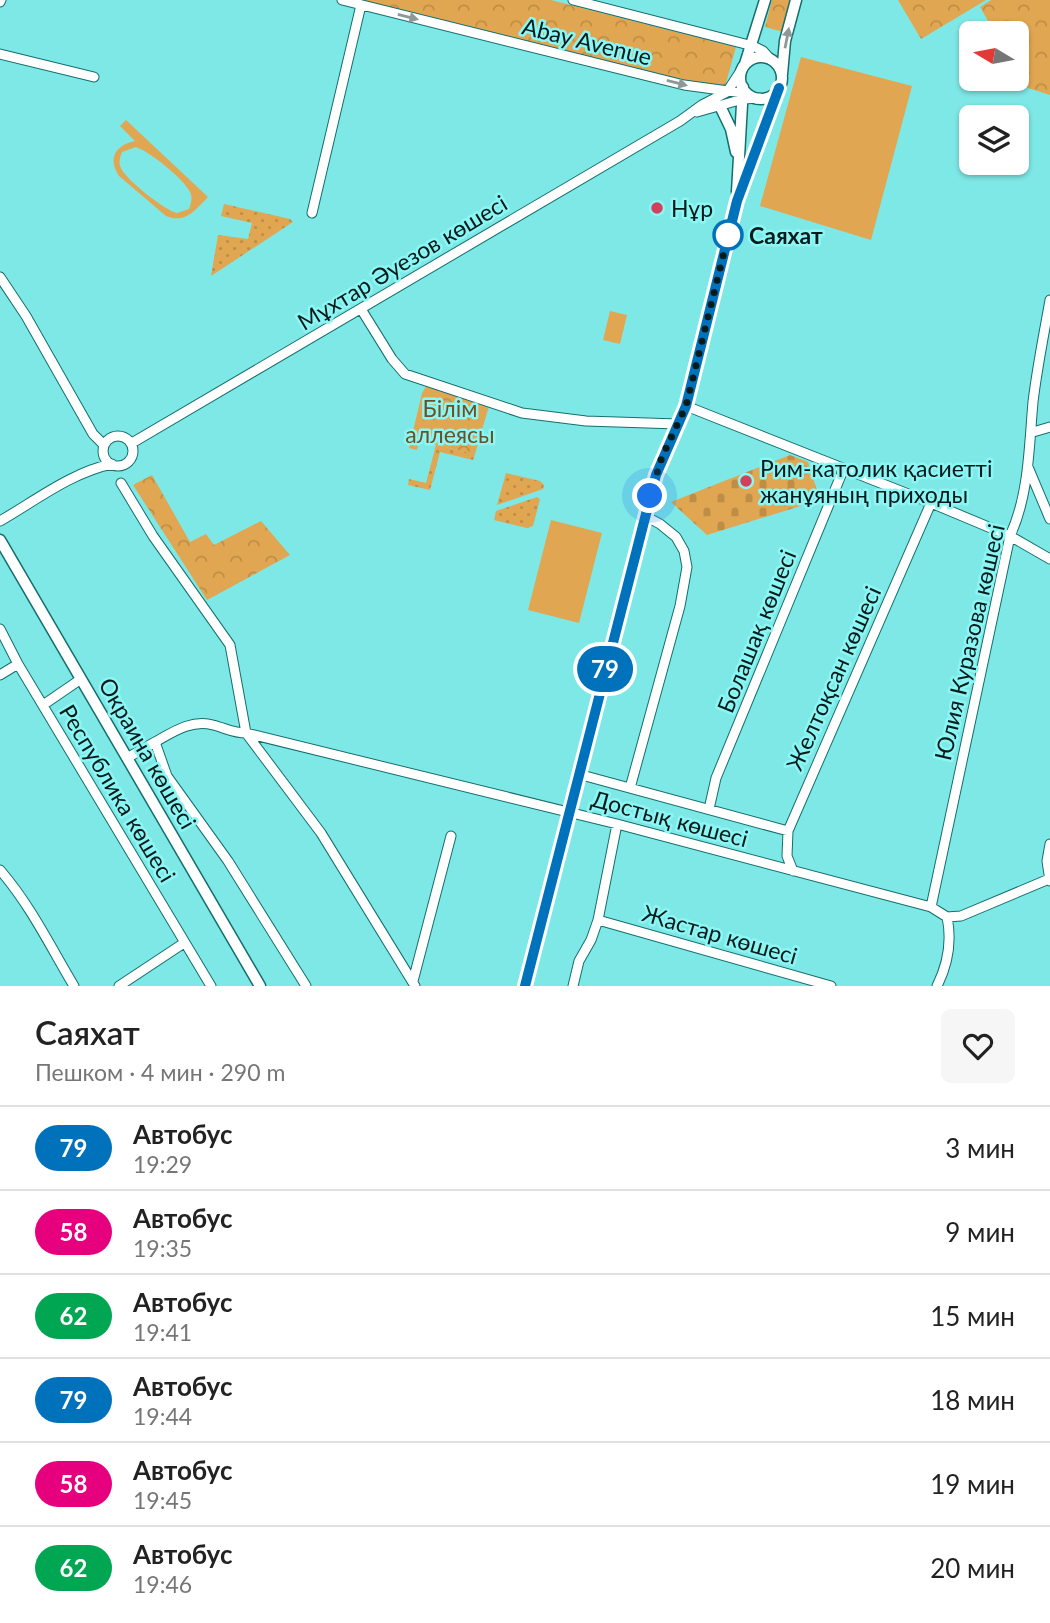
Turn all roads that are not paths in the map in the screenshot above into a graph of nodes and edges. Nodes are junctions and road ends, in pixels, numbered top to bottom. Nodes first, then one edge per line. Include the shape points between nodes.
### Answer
1 (342, 0) edge
2 (573, 0) edge
3 (765, 0) edge
4 (796, 0) edge
5 (361, 5) junction
6 (752, 46) junction
7 (0, 54) edge
8 (771, 60) junction
9 (743, 67) junction
10 (782, 76) junction
11 (94, 77) dead end
12 (779, 88) junction
13 (703, 89) junction
14 (727, 92) junction
15 (743, 93) junction
16 (702, 105) junction
17 (720, 106) junction
18 (692, 113) junction
19 (738, 163) junction
20 (737, 201) junction
21 (312, 213) dead end
22 (0, 277) edge
23 (1050, 300) edge
24 (361, 309) junction
25 (686, 406) junction
26 (678, 424) junction
27 (1050, 427) edge
28 (1032, 432) junction
29 (132, 443) junction
30 (104, 445) junction
31 (104, 457) junction
32 (126, 464) junction
33 (113, 465) junction
34 (1027, 466) junction
35 (96, 467) junction
36 (844, 468) junction
37 (121, 483) junction
38 (931, 503) junction
39 (645, 516) junction
40 (1050, 519) edge
41 (0, 522) edge
42 (1010, 536) junction
43 (0, 540) edge
44 (1050, 559) edge
45 (0, 629) edge
46 (18, 664) junction
47 (0, 674) edge
48 (80, 679) junction
49 (43, 705) junction
50 (246, 733) junction
51 (155, 742) junction
52 (127, 758) junction
53 (578, 774) junction
54 (630, 788) junction
55 (709, 809) junction
56 (568, 812) junction
57 (617, 824) junction
58 (788, 831) junction
59 (451, 836) dead end
60 (1050, 844) edge
61 (0, 870) edge
62 (793, 871) junction
63 (1049, 880) edge
64 (931, 908) junction
65 (947, 917) junction
66 (598, 920) junction
67 (184, 943) junction
68 (414, 984) edge
69 (74, 986) edge
70 (119, 986) edge
71 (211, 986) edge
72 (260, 986) edge
73 (306, 986) edge
74 (525, 986) edge
75 (573, 986) edge
76 (831, 986) edge
77 (937, 986) edge

1 - 5 street, Abay Avenue
2 - 6 street, Abay Avenue
3 - 6 main road
10 -> 4 main road
5 -> 13 street, Abay Avenue
5 - 21 street
6 - 8 street
6 - 9 main road
7 - 11 street
8 - 9 main road via 755,58
8 - 10 main road
9 - 14 street, Мұхтар Әуезов көшесі
9 - 15 main road
10 - 12 main road
12 - 15 main road via 760,98
12 - 20 main road
13 - 14 street, Abay Avenue
13 - 16 street
14 - 15 street, Abay Avenue
14 - 16 street, Мұхтар Әуезов көшесі
15 - 17 street, Мұхтар Әуезов көшесі
15 - 19 main road
16 - 18 street, Мұхтар Әуезов көшесі
17 - 18 street, Мұхтар Әуезов көшесі
17 - 19 main road via 731,129
18 - 24 street, Мұхтар Әуезов көшесі
19 - 20 main road
20 - 25 main road
22 - 30 street via 93,434
23 - 28 street, Юлия Куразова көшесі
24 - 26 street via 405,374 523,413 586,421
24 - 29 street, Мұхтар Әуезов көшесі
25 - 26 main road
25 - 36 street
26 - 39 main road via 659,466
27 - 28 street
28 - 34 street, Юлия Куразова көшесі
29 - 30 street via 116,436
29 - 32 street via 132,457
30 - 31 street
31 - 33 street
31 - 35 street
32 - 33 street
32 - 37 street
33 - 35 street
33 - 37 street
34 - 40 street
34 - 42 street, Юлия Куразова көшесі
35 - 41 street
36 - 38 street
36 - 55 street, Болашақ көшесі via 716,778
37 - 50 street via 230,645
38 - 42 street
38 - 58 street, Желтоқсан көшесі
39 - 53 main road
39 - 54 street via 676,537 687,567
42 - 44 street
42 - 64 street, Юлия Куразова көшесі
43 - 48 main road, Окраина көшесі
45 - 46 street, Республика көшесі
46 - 47 street
46 - 49 street, Республика көшесі
48 - 49 street
48 - 52 main road, Окраина көшесі
49 - 67 street, Республика көшесі
50 - 51 street, Достық көшесі via 193,724
50 - 56 street, Достық көшесі
50 - 68 street via 321,833
51 - 52 street, Достық көшесі
51 - 73 street via 167,776 228,861
52 - 72 main road, Окраина көшесі
53 - 54 street
53 - 56 main road
54 - 55 street
55 - 58 street
56 - 57 street, Достық көшесі
56 - 74 main road
57 - 62 street, Достық көшесі
57 - 66 street
58 - 62 street, Желтоқсан көшесі via 787,856
59 - 68 street
60 - 63 street
61 - 69 street
62 - 64 street, Достық көшесі
63 - 65 street via 961,916
64 - 65 street, Достық көшесі
65 - 77 street via 947,960
66 - 75 street
66 - 76 street, Жастар көшесі
67 - 70 street
67 - 71 street, Республика көшесі

